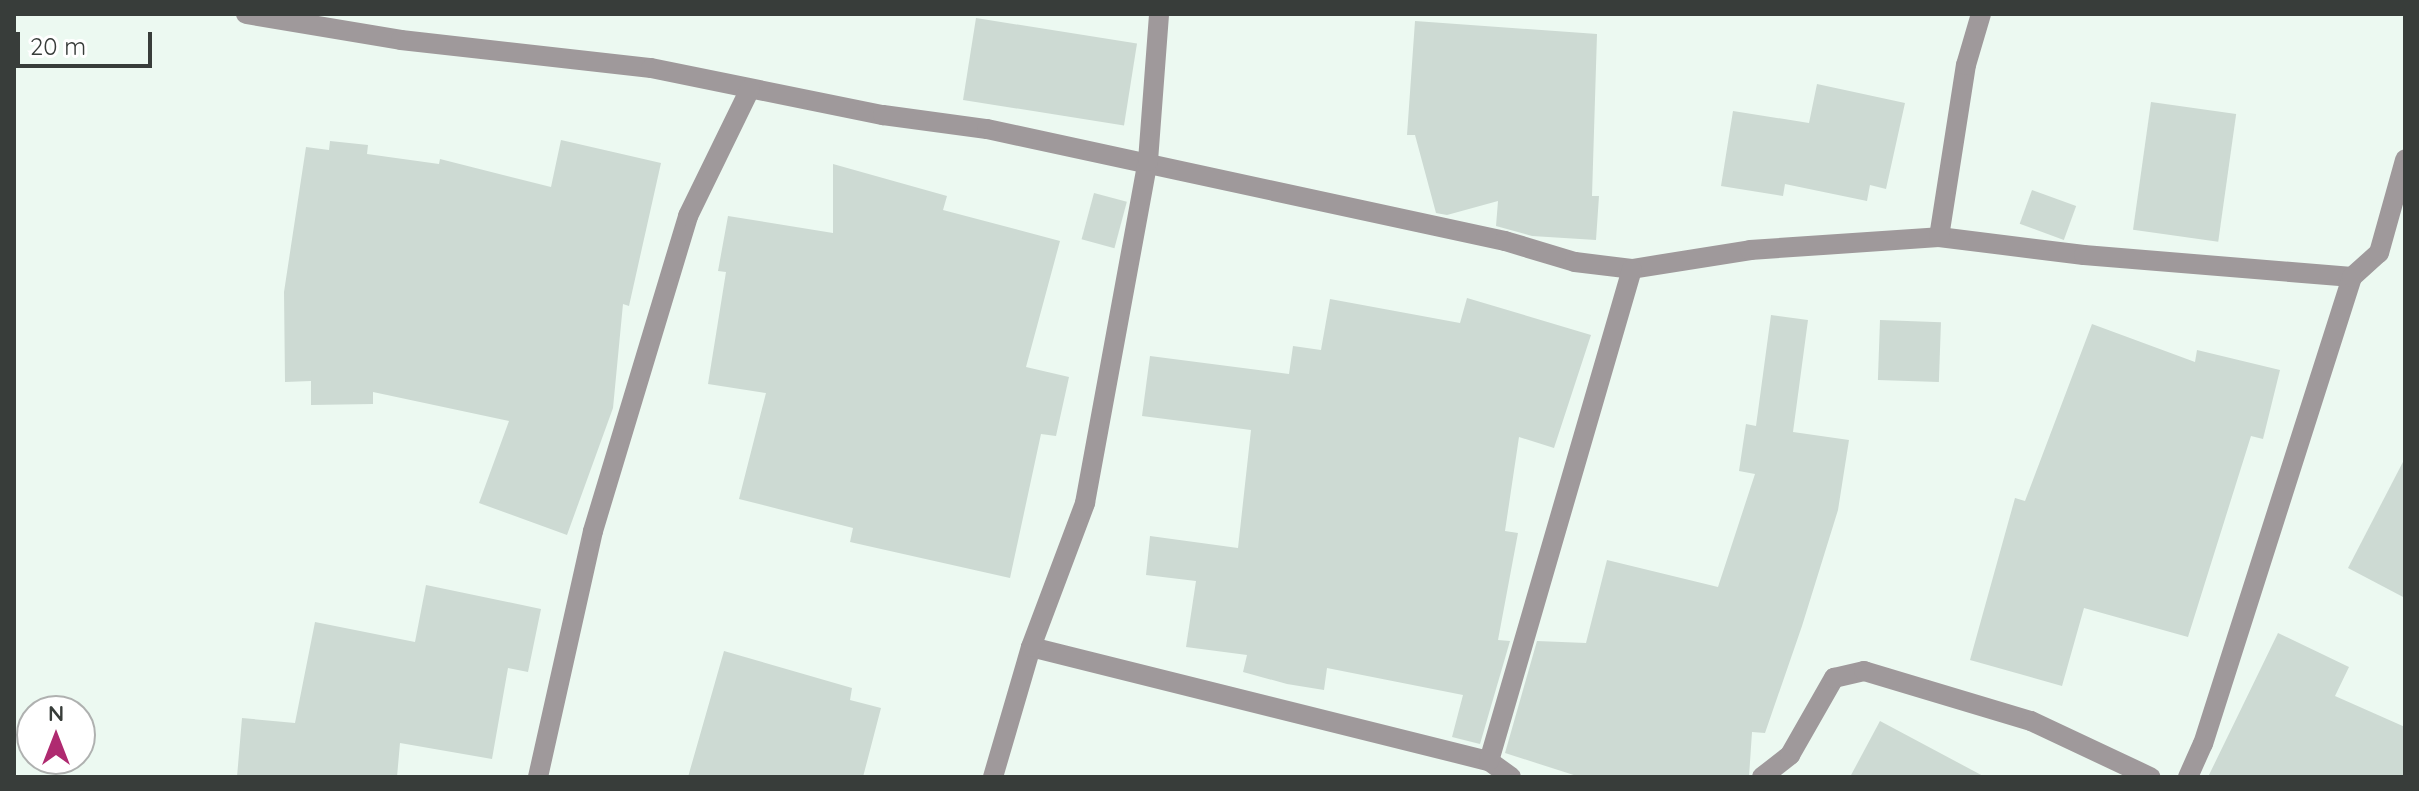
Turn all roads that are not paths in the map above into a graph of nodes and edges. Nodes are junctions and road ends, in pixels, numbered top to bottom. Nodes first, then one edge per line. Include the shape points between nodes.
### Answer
1 (246, 14) edge
2 (1159, 14) edge
3 (1981, 14) edge
4 (750, 89) junction
5 (2405, 160) edge
6 (1148, 161) junction
7 (1939, 237) junction
8 (1632, 269) junction
9 (2352, 277) junction
10 (1031, 647) junction
11 (1489, 761) junction
12 (538, 777) edge
13 (993, 777) edge
14 (1511, 777) edge
15 (1762, 777) edge
16 (2150, 777) edge
17 (2188, 777) edge

1 - 4 street via 401,40 651,68
2 - 6 street
3 - 7 street via 1966,65
4 - 6 street
4 - 12 street via 688,216 593,531
5 - 9 street via 2379,253
6 - 8 street via 1575,262
6 - 10 street via 1085,503
7 - 8 street via 1750,250
7 - 9 street
8 - 11 street
9 - 17 street
10 - 11 street
10 - 13 street
11 - 14 street
15 - 16 street via 1790,755 1834,678 1864,671 2031,721

